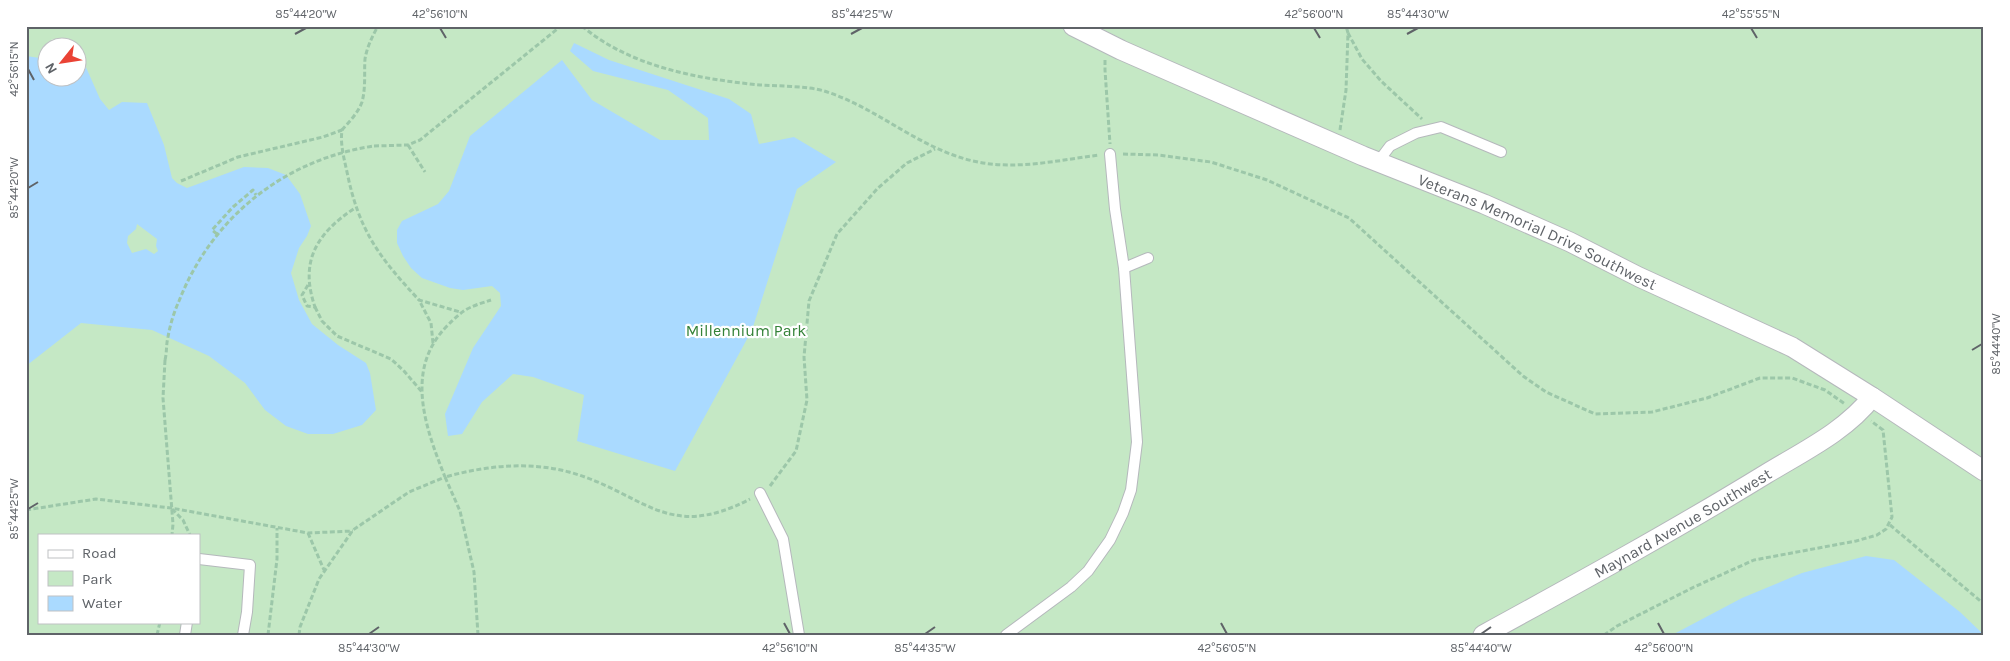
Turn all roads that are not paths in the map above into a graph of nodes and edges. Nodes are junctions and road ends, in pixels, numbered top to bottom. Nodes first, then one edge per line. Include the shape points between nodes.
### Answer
1 (1072, 26) edge
2 (1501, 152) dead end
3 (1110, 154) road end
4 (1378, 162) junction
5 (1148, 258) dead end
6 (1124, 268) junction
7 (1872, 397) junction
8 (1984, 471) edge
9 (760, 493) road end
10 (200, 558) edge
11 (242, 635) edge
12 (799, 635) edge
13 (1006, 635) edge
14 (1482, 635) edge

1 - 4 street, Veterans Memorial Drive Southwest
2 - 4 lane via 1441,127 1416,133 1390,146
3 - 6 lane via 1114,209
4 - 7 street, Veterans Memorial Drive Southwest via 1562,238 1792,347
5 - 6 lane
6 - 13 lane via 1138,442 1131,490 1110,540 1088,571
7 - 8 street, Veterans Memorial Drive Southwest
7 - 14 street, Maynard Avenue Southwest via 1860,413 1820,441 1697,517
9 - 12 lane via 783,539
10 - 11 lane via 250,565

